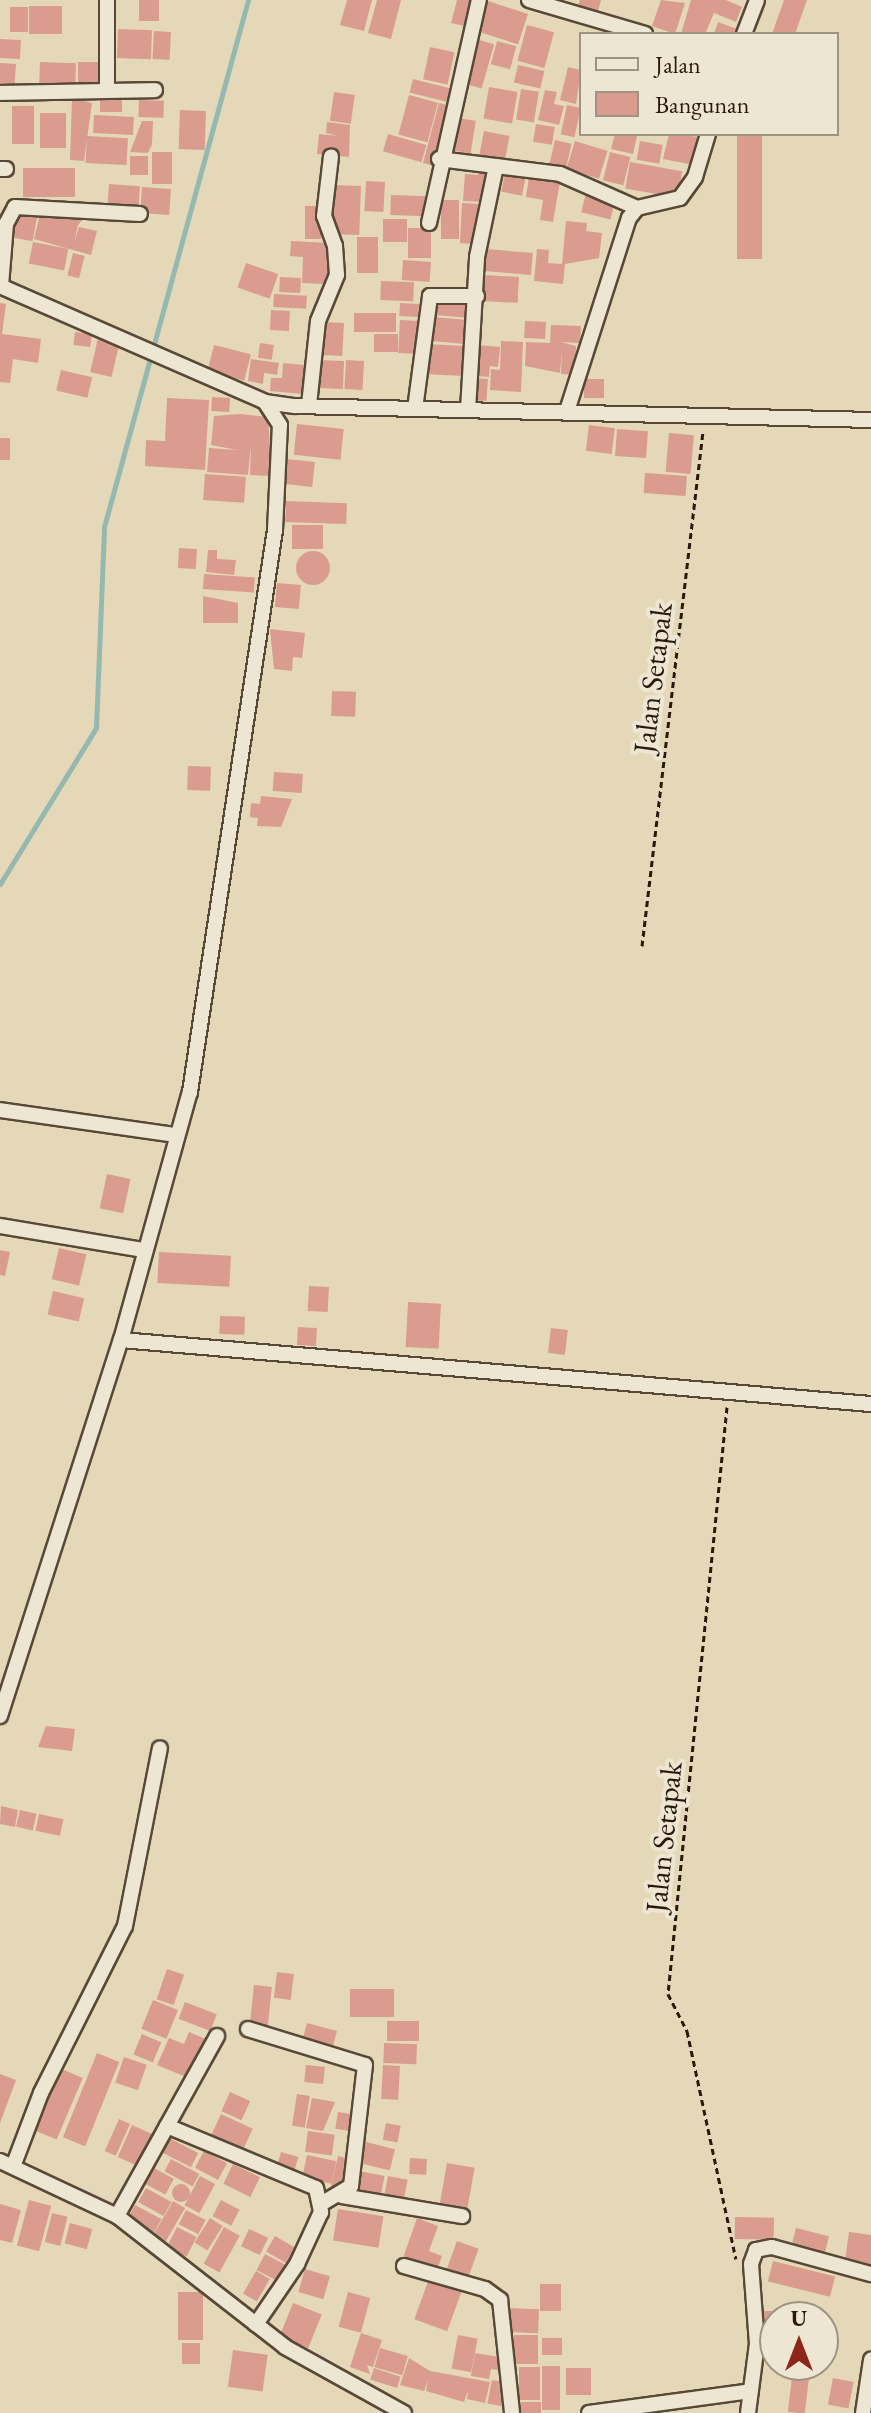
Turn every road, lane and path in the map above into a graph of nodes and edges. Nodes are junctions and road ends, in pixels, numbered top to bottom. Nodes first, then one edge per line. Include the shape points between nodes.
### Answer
1 (107, 0) edge
2 (479, 0) edge
3 (530, 0) edge
4 (757, 0) edge
5 (638, 32) edge
6 (745, 32) edge
7 (107, 89) junction
8 (155, 90) dead end
9 (0, 93) edge
10 (707, 136) edge
11 (331, 156) dead end
12 (439, 159) junction
13 (496, 166) junction
14 (637, 208) junction
15 (140, 214) dead end
16 (429, 223) dead end
17 (0, 286) edge
18 (477, 296) junction
19 (265, 402) junction
20 (302, 406) junction
21 (415, 409) junction
22 (468, 410) junction
23 (567, 411) junction
24 (704, 415) junction
25 (871, 420) edge
26 (280, 425) junction
27 (642, 946) dead end
28 (0, 1110) edge
29 (176, 1135) junction
30 (0, 1226) edge
31 (143, 1250) junction
32 (121, 1340) junction
33 (728, 1392) junction
34 (871, 1404) edge
35 (0, 1716) edge
36 (160, 1748) dead end
37 (248, 2029) dead end
38 (217, 2036) dead end
39 (167, 2126) junction
40 (7, 2162) edge
41 (342, 2196) junction
42 (323, 2203) junction
43 (117, 2216) junction
44 (462, 2216) dead end
45 (751, 2264) junction
46 (404, 2266) dead end
47 (871, 2274) edge
48 (256, 2324) junction
49 (871, 2360) edge
50 (751, 2391) junction
51 (404, 2413) edge
52 (512, 2413) edge
53 (591, 2413) edge
54 (748, 2413) edge
55 (863, 2413) edge

1 - 7 street
2 - 12 street
3 - 5 street
4 - 6 street
7 - 8 street
7 - 9 street
10 - 14 street via 695,177 680,198
11 - 20 street via 324,216 335,246 337,275 318,321
12 - 13 street
12 - 16 street
13 - 14 street via 560,174
13 - 18 street via 477,257
14 - 23 street via 620,236
15 - 17 street via 15,207 6,224
17 - 19 street
18 - 21 street via 430,296
18 - 22 street
19 - 20 street
19 - 26 street
20 - 21 street
20 - 26 street
21 - 22 street
22 - 23 street
23 - 24 street
24 - 25 street
24 - 27 path, Jalan Setapak
26 - 29 street via 275,530 251,702 190,1092
28 - 29 street
29 - 31 street
30 - 31 street
31 - 32 street
32 - 33 street
32 - 35 street
33 - 34 street
33 - 45 path, Jalan Setapak via 668,1994 687,2031 734,2256 741,2266
36 - 40 street via 125,1926
37 - 41 street via 365,2065 353,2178
38 - 39 street
39 - 42 street via 316,2188
39 - 43 street
40 - 43 street
41 - 42 street
41 - 44 street
42 - 48 street via 297,2264
43 - 48 street
45 - 47 street via 756,2250 772,2247
45 - 50 street via 757,2344
46 - 52 street via 485,2289 500,2300
48 - 51 street via 309,2362
49 - 55 street
50 - 53 street
50 - 54 street

